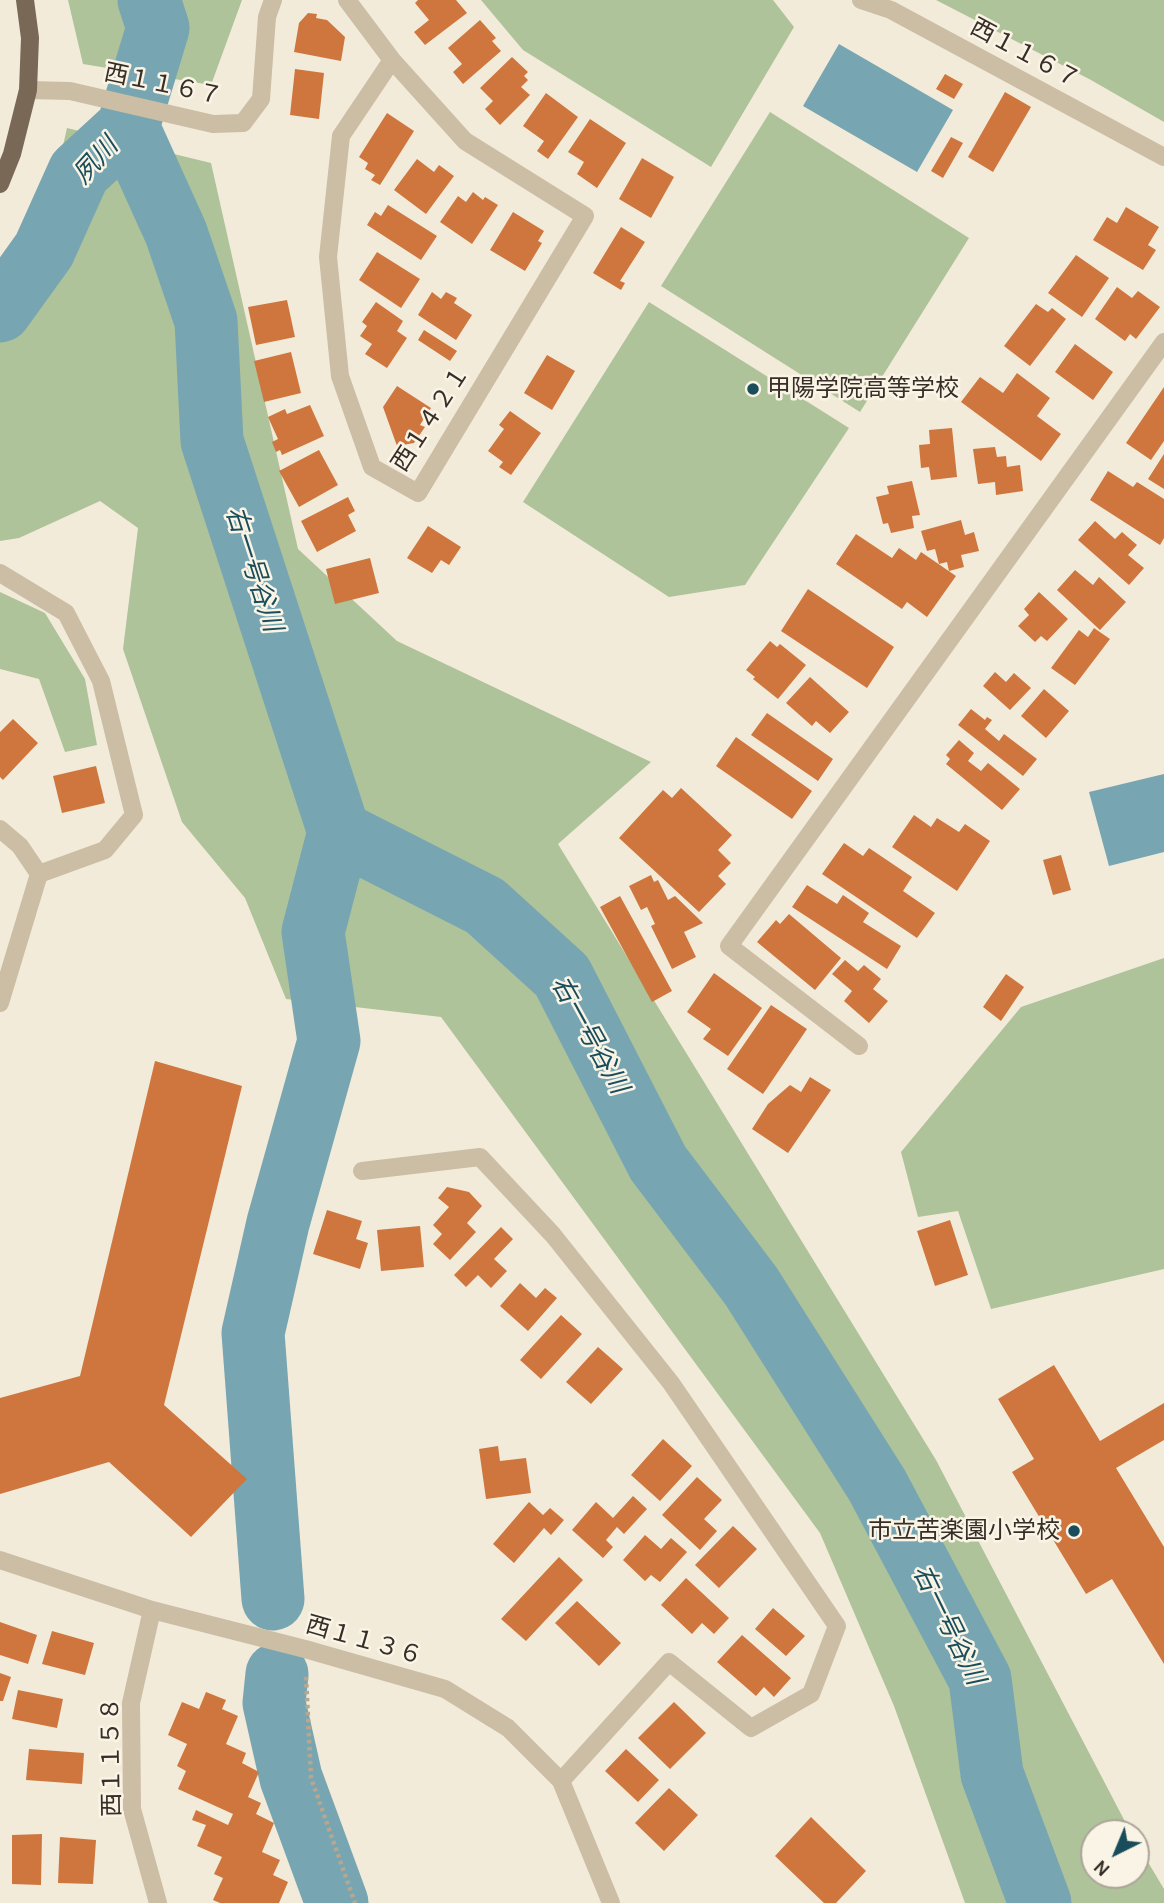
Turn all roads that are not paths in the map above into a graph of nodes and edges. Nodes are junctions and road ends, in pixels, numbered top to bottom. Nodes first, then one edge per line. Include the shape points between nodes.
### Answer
1 (25, 0) edge
2 (273, 0) edge
3 (347, 0) edge
4 (861, 0) edge
5 (392, 60) junction
6 (28, 90) junction
7 (1164, 157) edge
8 (0, 184) edge
9 (1164, 342) edge
10 (0, 573) edge
11 (0, 829) edge
12 (39, 874) junction
13 (0, 1003) edge
14 (859, 1046) dead end
15 (362, 1171) dead end
16 (0, 1560) edge
17 (152, 1610) junction
18 (561, 1781) junction
19 (158, 1903) edge
20 (611, 1903) edge

1 - 6 main road via 30,38
2 - 6 street, 西１１６７ via 267,18 261,99 243,123 213,124 70,91
3 - 5 street, 西１４２１
4 - 7 street, 西１１６７ via 891,10
5 - 5 street, 西１４２１ via 341,136 328,257 340,376 372,467 418,493 585,216 465,141
6 - 8 main road
9 - 14 street via 729,946
10 - 12 street via 66,613 101,681 134,815 105,849
11 - 12 street via 20,846
12 - 13 street
15 - 18 street via 480,1157 554,1235 671,1383 837,1626 811,1694 751,1728 669,1662
16 - 17 street, 西１１３６
17 - 18 street, 西１１３６ via 445,1689 508,1728
17 - 19 street, 西１１５８ via 131,1703 132,1809
18 - 20 street, 西１１３６

